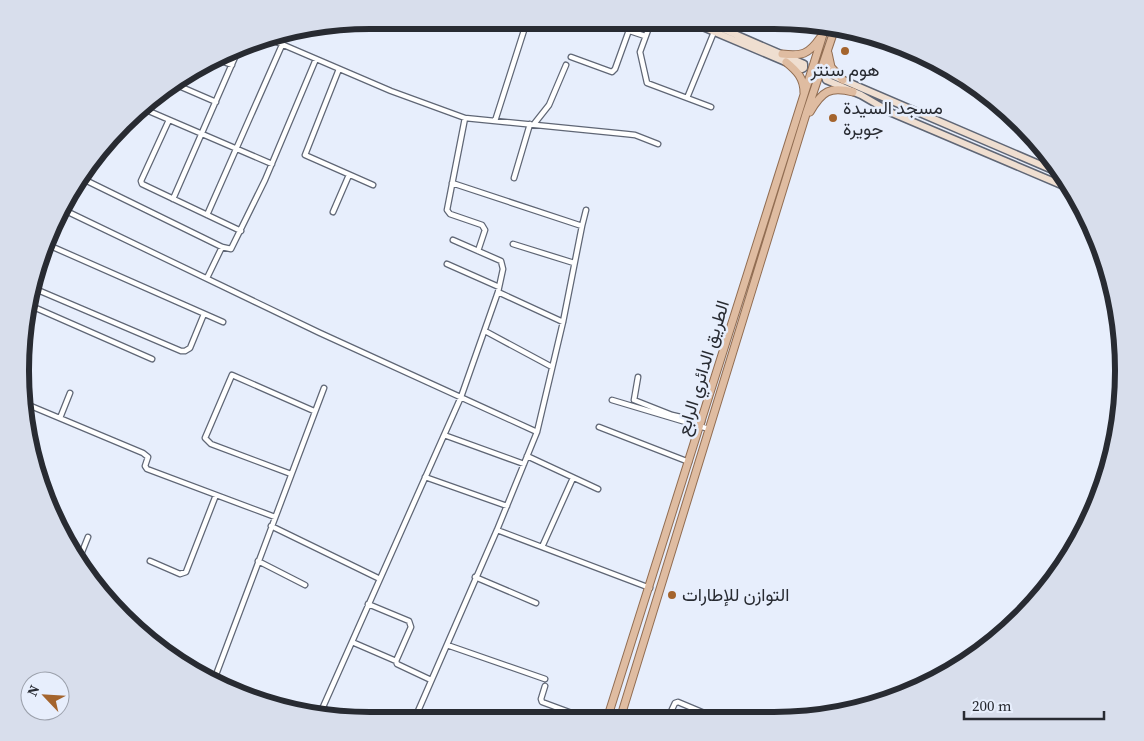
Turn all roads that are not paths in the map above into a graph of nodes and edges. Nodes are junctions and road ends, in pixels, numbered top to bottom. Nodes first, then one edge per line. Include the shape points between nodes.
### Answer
1 (524, 29) edge
2 (648, 29) edge
3 (707, 29) edge
4 (725, 29) edge
5 (714, 32) junction
6 (822, 33) edge
7 (824, 33) edge
8 (833, 34) edge
9 (645, 36) junction
10 (276, 42) edge
11 (282, 45) junction
12 (828, 50) junction
13 (782, 54) junction
14 (235, 57) edge
15 (571, 57) dead end
16 (316, 59) junction
17 (224, 62) edge
18 (786, 62) junction
19 (232, 65) junction
20 (566, 65) dead end
21 (339, 69) junction
22 (843, 80) junction
23 (180, 87) edge
24 (853, 92) junction
25 (804, 97) junction
26 (687, 98) junction
27 (216, 102) junction
28 (711, 108) dead end
29 (148, 111) edge
30 (465, 118) junction
31 (169, 120) junction
32 (935, 120) junction
33 (495, 121) junction
34 (804, 123) junction
35 (532, 124) junction
36 (931, 130) junction
37 (202, 134) junction
38 (658, 144) dead end
39 (237, 149) junction
40 (272, 164) junction
41 (1050, 169) edge
42 (349, 175) junction
43 (514, 178) dead end
44 (86, 181) edge
45 (452, 183) junction
46 (1060, 184) edge
47 (373, 185) dead end
48 (173, 199) junction
49 (586, 210) dead end
50 (68, 212) edge
51 (332, 212) dead end
52 (207, 215) junction
53 (582, 226) junction
54 (241, 231) junction
55 (452, 240) dead end
56 (513, 244) dead end
57 (52, 247) edge
58 (222, 247) junction
59 (478, 251) junction
60 (574, 263) junction
61 (447, 264) dead end
62 (207, 278) junction
63 (498, 289) junction
64 (38, 290) edge
65 (35, 307) edge
66 (204, 314) junction
67 (223, 322) dead end
68 (562, 322) junction
69 (485, 331) junction
70 (152, 359) dead end
71 (552, 367) junction
72 (638, 378) dead end
73 (324, 388) dead end
74 (70, 392) dead end
75 (461, 397) junction
76 (612, 400) dead end
77 (31, 406) edge
78 (314, 412) junction
79 (60, 418) junction
80 (701, 424) junction
81 (599, 427) dead end
82 (709, 430) junction
83 (537, 432) junction
84 (444, 434) junction
85 (527, 456) junction
86 (689, 462) junction
87 (524, 464) junction
88 (291, 474) junction
89 (425, 477) junction
90 (574, 478) junction
91 (598, 489) dead end
92 (216, 495) junction
93 (507, 506) junction
94 (275, 517) junction
95 (271, 526) junction
96 (497, 530) junction
97 (88, 537) dead end
98 (542, 547) junction
99 (82, 553) edge
100 (659, 558) junction
101 (150, 561) dead end
102 (258, 561) junction
103 (668, 563) junction
104 (476, 577) junction
105 (380, 579) junction
106 (305, 585) dead end
107 (650, 588) junction
108 (536, 603) dead end
109 (368, 604) junction
110 (352, 642) junction
111 (447, 645) junction
112 (396, 661) junction
113 (216, 675) edge
114 (545, 679) dead end
115 (431, 680) junction
116 (545, 686) dead end
117 (322, 708) edge
118 (417, 712) edge
119 (569, 712) edge
120 (609, 712) edge
121 (623, 712) edge
122 (671, 712) edge
123 (702, 712) edge

1 - 33 street
2 - 9 street
3 - 5 main road
4 - 13 main road
5 - 18 main road
5 - 26 street
6 - 13 main road via 807,53
7 - 25 main road, الطريق الدائري الرابع
8 - 12 main road, الطريق الدائري الرابع
9 - 15 street via 628,33 612,72
9 - 26 street via 640,52 647,83
10 - 11 street
11 - 16 street
11 - 39 street
12 - 22 main road via 831,67
12 - 34 main road, الطريق الدائري الرابع
13 - 18 main road via 805,66 802,69
14 - 19 street
16 - 21 street
16 - 40 street
17 - 19 street
18 - 25 main road via 802,78
19 - 27 street
20 - 35 street via 549,105
21 - 30 street
21 - 42 street via 305,152 307,156
22 - 24 main road via 829,74 825,76 826,80
22 - 32 main road
23 - 27 street
24 - 34 main road via 836,89 826,92
24 - 36 main road
25 - 80 main road, الطريق الدائري الرابع
26 - 28 street
27 - 37 street
29 - 31 street
30 - 33 street
30 - 45 street
31 - 37 street
31 - 48 street via 141,182
32 - 36 main road
32 - 41 main road
33 - 35 street
34 - 82 main road, الطريق الدائري الرابع
35 - 38 street via 635,135
35 - 43 street
36 - 46 main road
37 - 39 street
37 - 48 street
39 - 40 street
39 - 52 street
40 - 54 street
42 - 47 street
42 - 51 street
44 - 58 street
45 - 53 street
45 - 59 street via 447,210 484,227
48 - 52 street
49 - 53 street
50 - 62 street
52 - 54 street
53 - 60 street
54 - 58 street via 233,248
55 - 59 street
56 - 60 street
57 - 66 street
58 - 62 street
59 - 63 street via 501,261 503,269
60 - 68 street
61 - 63 street
62 - 75 street
63 - 68 street
63 - 69 street
64 - 66 street via 181,351 192,345
65 - 70 street
66 - 67 street
68 - 71 street
69 - 71 street
69 - 75 street
71 - 83 street
72 - 80 street via 634,400
73 - 78 street
74 - 79 street
75 - 83 street
75 - 84 street
76 - 80 street
77 - 79 street
78 - 88 street
78 - 88 street via 232,375 205,438 209,443
79 - 92 street via 146,454 147,469
80 - 82 street
80 - 86 main road, الطريق الدائري الرابع
81 - 86 street
82 - 103 main road, الطريق الدائري الرابع
83 - 85 street
84 - 87 street
84 - 89 street
85 - 87 street
85 - 90 street
86 - 100 main road, الطريق الدائري الرابع
87 - 93 street
88 - 94 street
89 - 93 street
89 - 105 street
90 - 91 street
90 - 98 street
92 - 94 street
92 - 101 street via 184,574
93 - 96 street
94 - 95 street
95 - 102 street
95 - 105 street
96 - 98 street
96 - 104 street
97 - 99 street
98 - 107 street
100 - 103 main road
100 - 107 main road, الطريق الدائري الرابع
102 - 106 street
102 - 113 street
103 - 121 main road, الطريق الدائري الرابع
104 - 108 street
104 - 111 street
105 - 109 street
107 - 120 main road, الطريق الدائري الرابع
109 - 110 street
109 - 112 street via 410,623
110 - 112 street
110 - 117 street
111 - 114 street
111 - 115 street
112 - 115 street via 398,665
115 - 118 street
116 - 119 street via 542,702
122 - 123 street via 678,702

